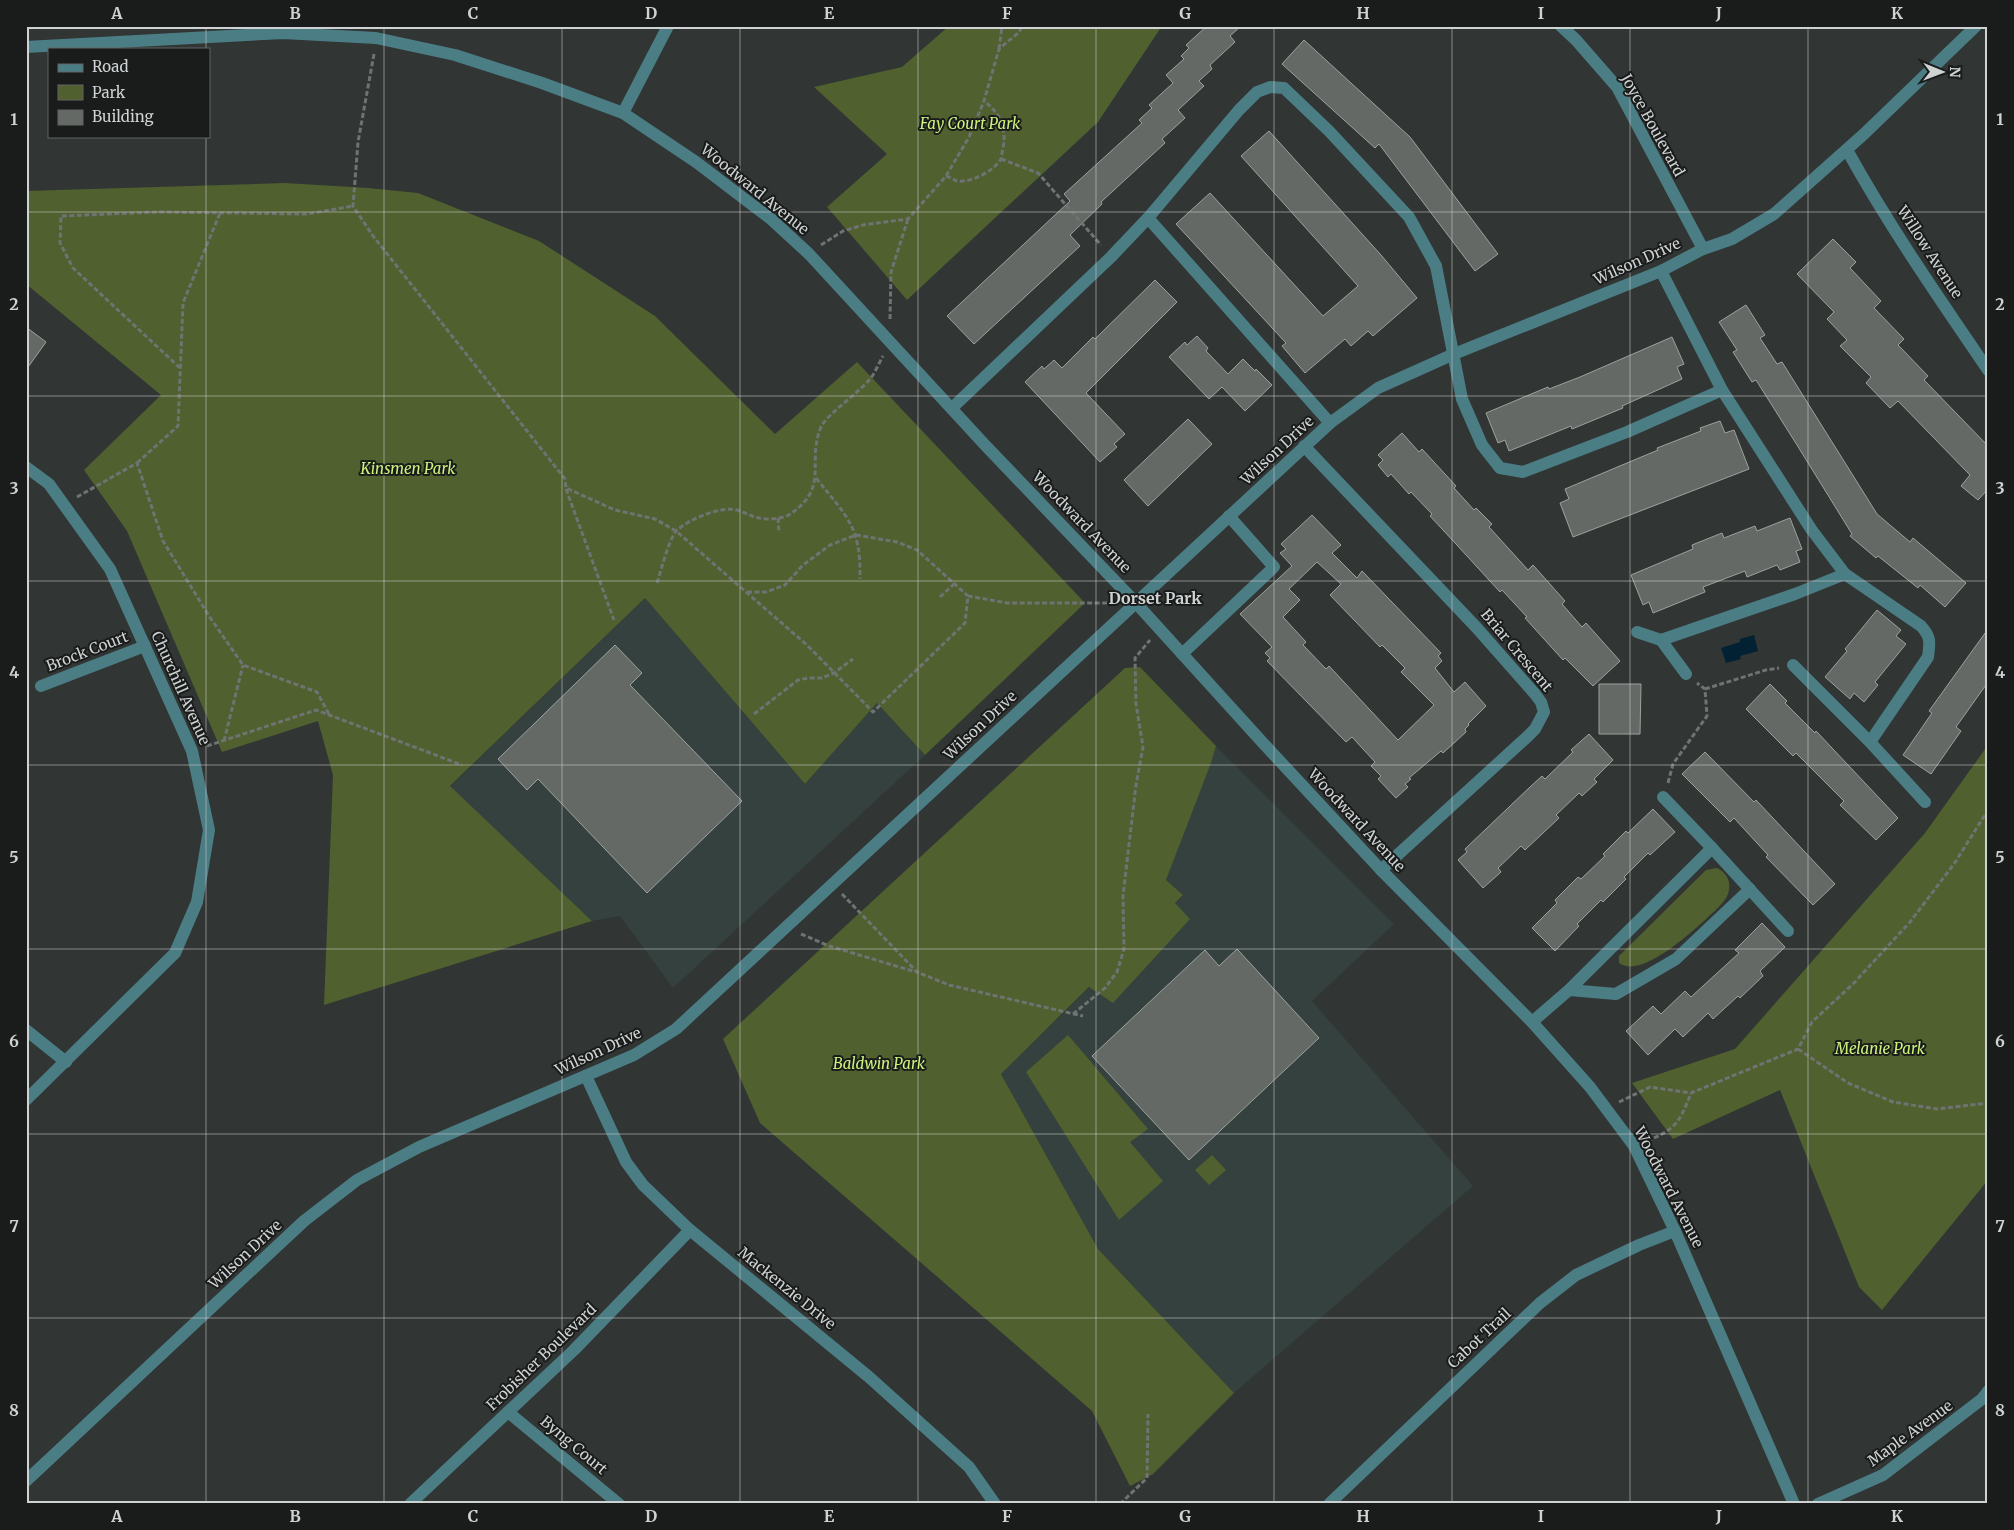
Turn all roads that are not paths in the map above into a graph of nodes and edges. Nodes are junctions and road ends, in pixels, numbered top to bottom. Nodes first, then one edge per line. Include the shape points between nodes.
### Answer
1 (668, 26) edge
2 (1561, 26) edge
3 (1976, 26) edge
4 (377, 32) edge
5 (26, 47) edge
6 (623, 113) junction
7 (1847, 150) junction
8 (1148, 218) junction
9 (1703, 249) junction
10 (1660, 271) junction
11 (1454, 354) junction
12 (1988, 370) edge
13 (1722, 390) junction
14 (952, 408) junction
15 (1330, 423) junction
16 (1304, 446) junction
17 (26, 467) edge
18 (1229, 516) junction
19 (1845, 574) junction
20 (1136, 602) junction
21 (1637, 632) dead end
22 (1660, 640) junction
23 (145, 646) junction
24 (1182, 654) junction
25 (1793, 665) road end
26 (1686, 674) road end
27 (41, 686) dead end
28 (1870, 742) junction
29 (1662, 798) road end
30 (1925, 802) dead end
31 (1712, 848) junction
32 (1381, 870) junction
33 (1750, 889) junction
34 (1788, 931) dead end
35 (1569, 990) junction
36 (1532, 1022) junction
37 (26, 1030) edge
38 (66, 1062) junction
39 (586, 1076) junction
40 (26, 1100) edge
41 (690, 1230) junction
42 (1675, 1232) junction
43 (1986, 1399) edge
44 (508, 1412) junction
45 (26, 1481) edge
46 (410, 1504) edge
47 (619, 1504) edge
48 (995, 1504) edge
49 (1329, 1504) edge
50 (1794, 1504) edge
51 (1818, 1504) edge

1 - 6 street
2 - 9 street, Joyce Boulevard via 1617,87
3 - 7 street, Wilson Drive
4 - 5 street, Woodward Avenue via 283,33
4 - 6 street, Woodward Avenue via 542,82
6 - 14 street, Woodward Avenue via 696,162 771,219 809,254
7 - 9 street, Wilson Drive via 1774,214 1732,239
7 - 12 street, Willow Avenue via 1924,275
8 - 11 street via 1256,92 1270,87 1284,88 1409,217 1436,266
8 - 14 street
8 - 15 street
9 - 10 street, Wilson Drive
10 - 11 street, Wilson Drive
10 - 13 street
11 - 13 street via 1462,399 1482,445 1500,468 1523,472 1627,432
11 - 15 street, Wilson Drive via 1378,388
13 - 19 street
14 - 20 street, Woodward Avenue
15 - 16 street, Wilson Drive
16 - 18 street, Wilson Drive
16 - 32 street, Briar Crescent via 1476,627 1536,694 1544,712 1527,737
17 - 23 street, Churchill Avenue via 49,484 110,569
18 - 20 street, Wilson Drive
18 - 24 street via 1274,567
19 - 22 street
19 - 28 street via 1921,626 1929,635 1928,657
20 - 24 street, Woodward Avenue
20 - 39 street, Wilson Drive via 676,1029 634,1055
21 - 22 street
22 - 26 street
23 - 27 street, Brock Court
23 - 38 street, Churchill Avenue via 192,751 209,830 197,902 175,954
24 - 32 street, Woodward Avenue
25 - 28 street
28 - 30 street
29 - 31 street
31 - 33 street
31 - 35 street
32 - 36 street, Woodward Avenue
33 - 34 street
33 - 35 street via 1676,959 1616,994
35 - 36 street
36 - 42 street, Woodward Avenue via 1607,1108 1634,1146
37 - 38 street
38 - 40 street, Churchill Avenue
39 - 41 street, Mackenzie Drive via 626,1162 642,1185
39 - 45 street, Wilson Drive via 397,1157 339,1192
41 - 44 street, Frobisher Boulevard via 574,1350
41 - 48 street, Mackenzie Drive via 883,1389 969,1466
42 - 49 street, Cabot Trail via 1576,1275 1547,1297
42 - 50 street, Woodward Avenue
43 - 51 street, Maple Avenue via 1883,1475
44 - 46 street, Frobisher Boulevard
44 - 47 street, Byng Court

